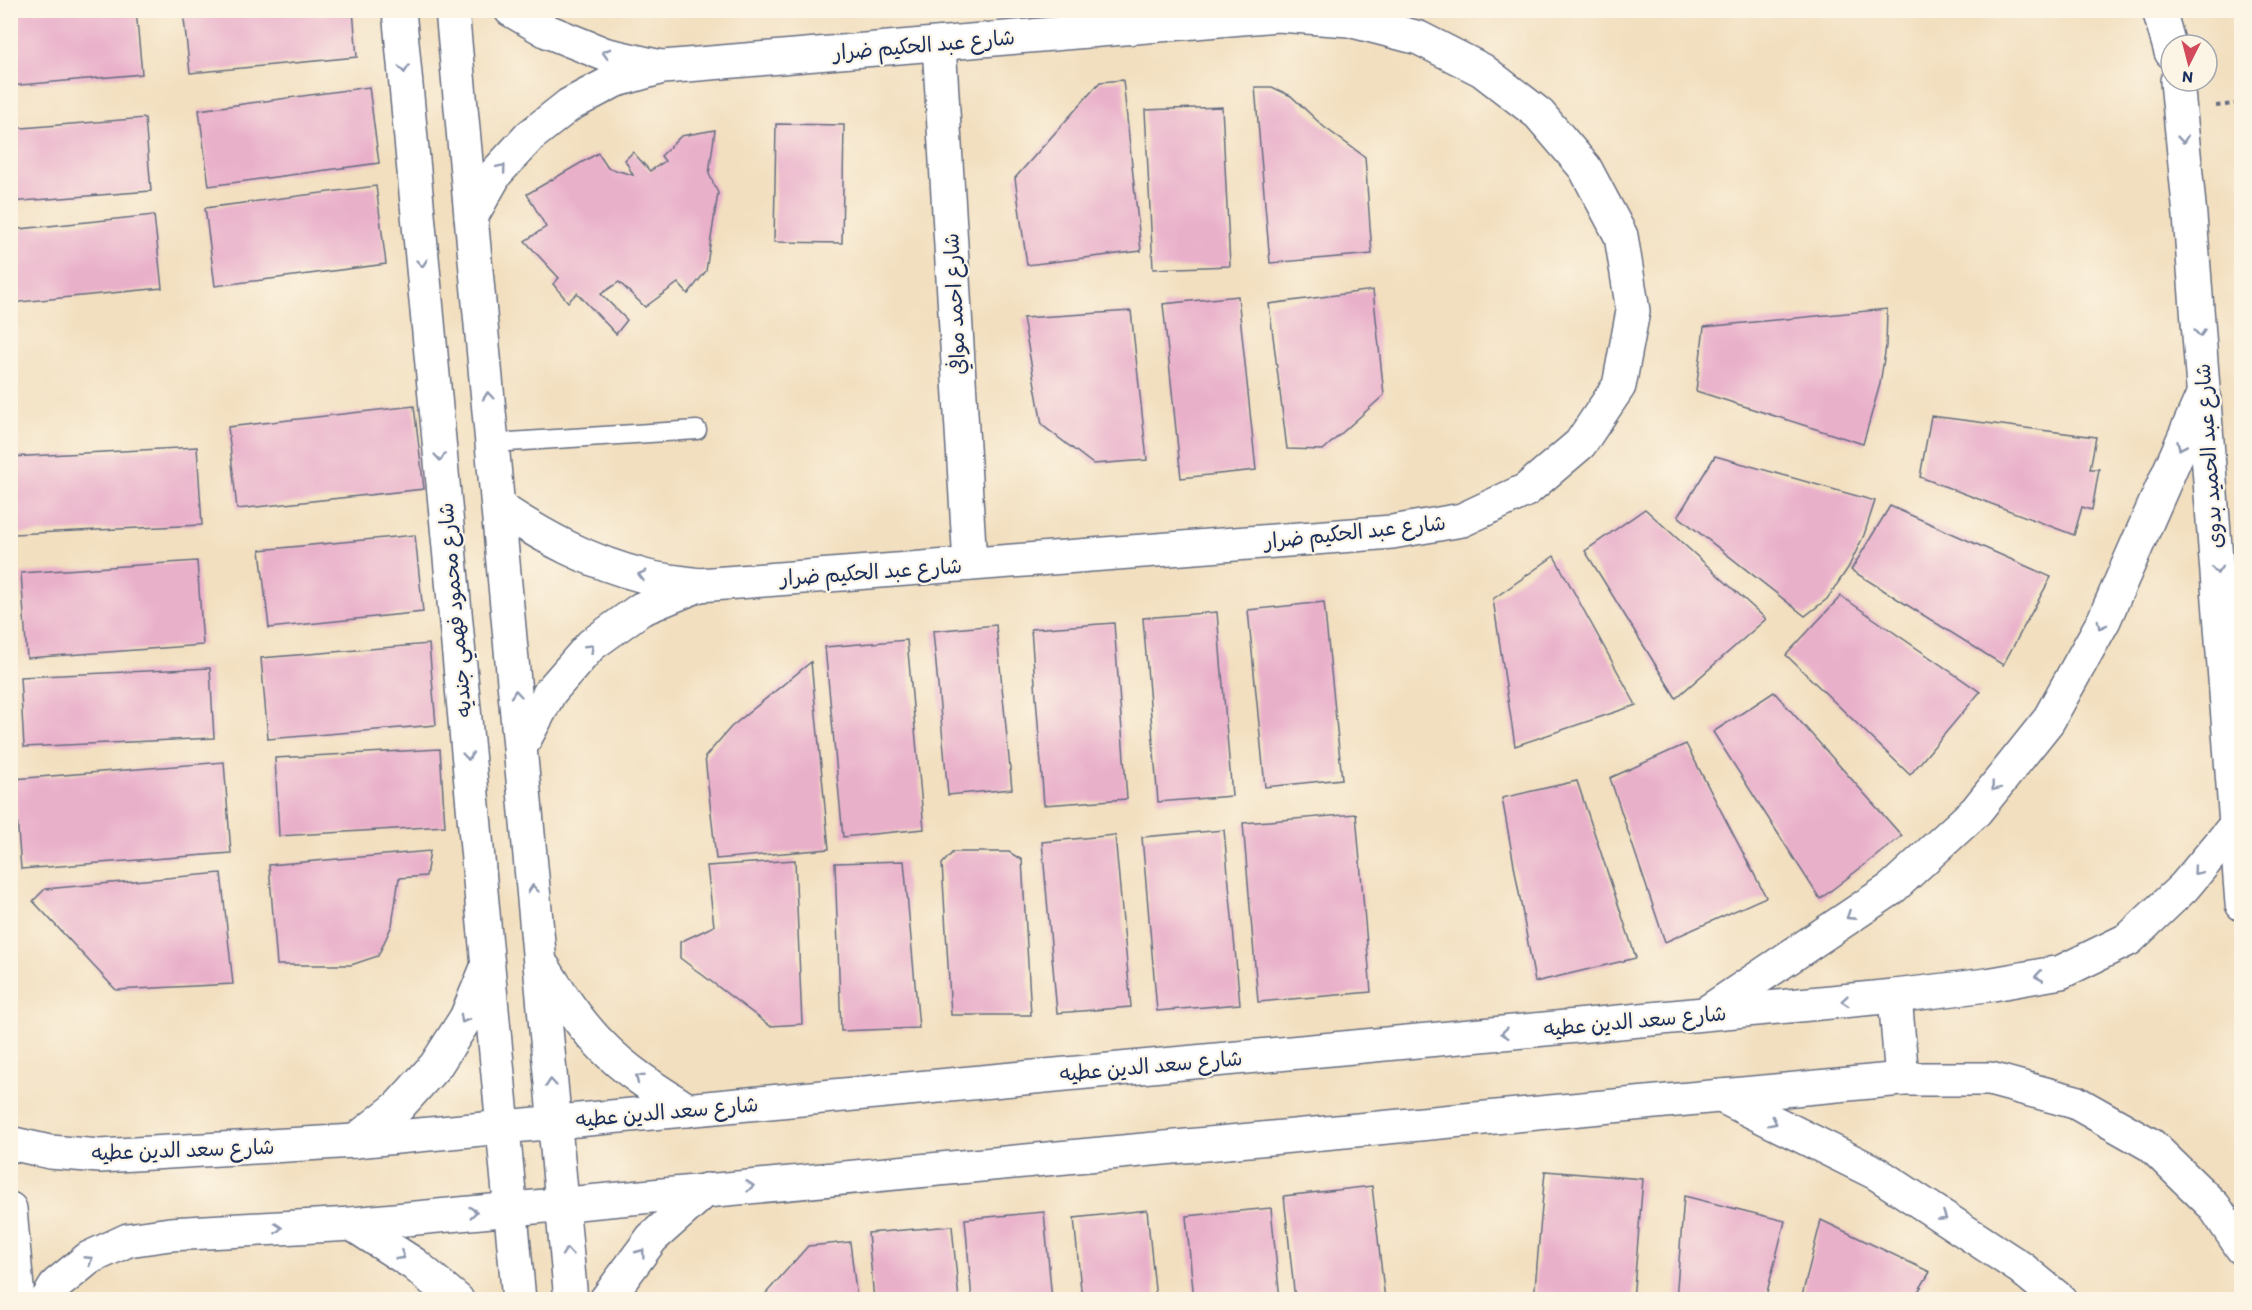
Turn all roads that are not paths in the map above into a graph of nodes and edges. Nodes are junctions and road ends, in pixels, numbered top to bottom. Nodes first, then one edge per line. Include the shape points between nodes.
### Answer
1 (399, 10) edge
2 (452, 10) edge
3 (511, 10) edge
4 (2159, 10) edge
5 (2166, 33) edge
6 (939, 44) junction
7 (663, 67) junction
8 (2178, 93) edge
9 (471, 217) junction
10 (2204, 393) junction
11 (697, 430) dead end
12 (492, 443) junction
13 (498, 507) junction
14 (970, 564) junction
15 (699, 585) junction
16 (520, 746) junction
17 (2235, 826) junction
18 (2241, 904) edge
19 (539, 960) junction
20 (488, 966) junction
21 (1894, 996) junction
22 (1704, 1014) junction
23 (1902, 1079) junction
24 (1721, 1096) junction
25 (688, 1110) junction
26 (555, 1123) junction
27 (503, 1128) junction
28 (355, 1141) junction
29 (10, 1143) edge
30 (706, 1190) junction
31 (562, 1204) junction
32 (10, 1209) edge
33 (510, 1209) junction
34 (352, 1224) junction
35 (2241, 1248) edge
36 (18, 1299) edge
37 (47, 1299) edge
38 (457, 1299) edge
39 (519, 1299) edge
40 (571, 1299) edge
41 (606, 1299) edge
42 (2060, 1299) edge

1 -> 20 street, شارع محمود فهمي جنديه
2 - 9 street
7 -> 3 street, شارع عبد الحكيم ضرار via 604,54 547,31
4 - 5 street
6 - 7 street, شارع عبد الحكيم ضرار
6 - 14 street, شارع احمد موافي
6 - 14 street, شارع عبد الحكيم ضرار via 1278,15 1349,20 1419,38 1482,70 1539,114 1585,168 1621,236 1633,311 1619,386 1580,444 1526,490 1462,520 1392,532
9 -> 7 street, شارع عبد الحكيم ضرار via 503,166 530,136 569,105 614,81
8 -> 10 street, شارع عبد الحميد بدوى
12 -> 9 street
10 -> 17 street, شارع عبد الحميد بدوى
10 -> 22 street via 2104,620 2048,721 1976,811 1891,889
11 - 12 lane
12 - 13 street
15 -> 13 street, شارع عبد الحكيم ضرار via 645,576 593,560 544,537
16 -> 13 street
14 - 15 street, شارع عبد الحكيم ضرار
16 -> 15 street, شارع عبد الحكيم ضرار via 549,692 591,645 641,609
19 -> 16 street
17 - 18 street, شارع عبد الحميد بدوى
17 -> 21 street, شارع سعد الدين عطيه via 2184,887 2129,939 2061,972
25 -> 19 street via 643,1082 602,1047 568,1006
26 -> 19 street
20 - 27 street, شارع محمود فهمي جنديه
20 -> 28 street via 466,1018 436,1065 398,1107
21 -> 22 street, شارع سعد الدين عطيه
21 - 23 street
22 -> 25 street, شارع سعد الدين عطيه
23 - 24 street
23 - 35 street via 1990,1079 2075,1101 2151,1145 2214,1206
30 -> 24 street
24 -> 42 street via 1876,1173 2022,1268
25 - 26 street, شارع سعد الدين عطيه
26 - 27 street, شارع سعد الدين عطيه
26 - 31 street
27 - 28 street, شارع سعد الدين عطيه
27 - 33 street, شارع محمود فهمي جنديه
28 - 29 street, شارع سعد الدين عطيه via 100,1156 50,1152
30 - 31 street
41 -> 30 street via 652,1238
31 - 33 street
40 -> 31 street
32 - 36 street
34 -> 33 street
33 - 39 street, شارع محمود فهمي جنديه
37 -> 34 street via 57,1284 89,1258 128,1240
34 -> 38 street via 414,1264

